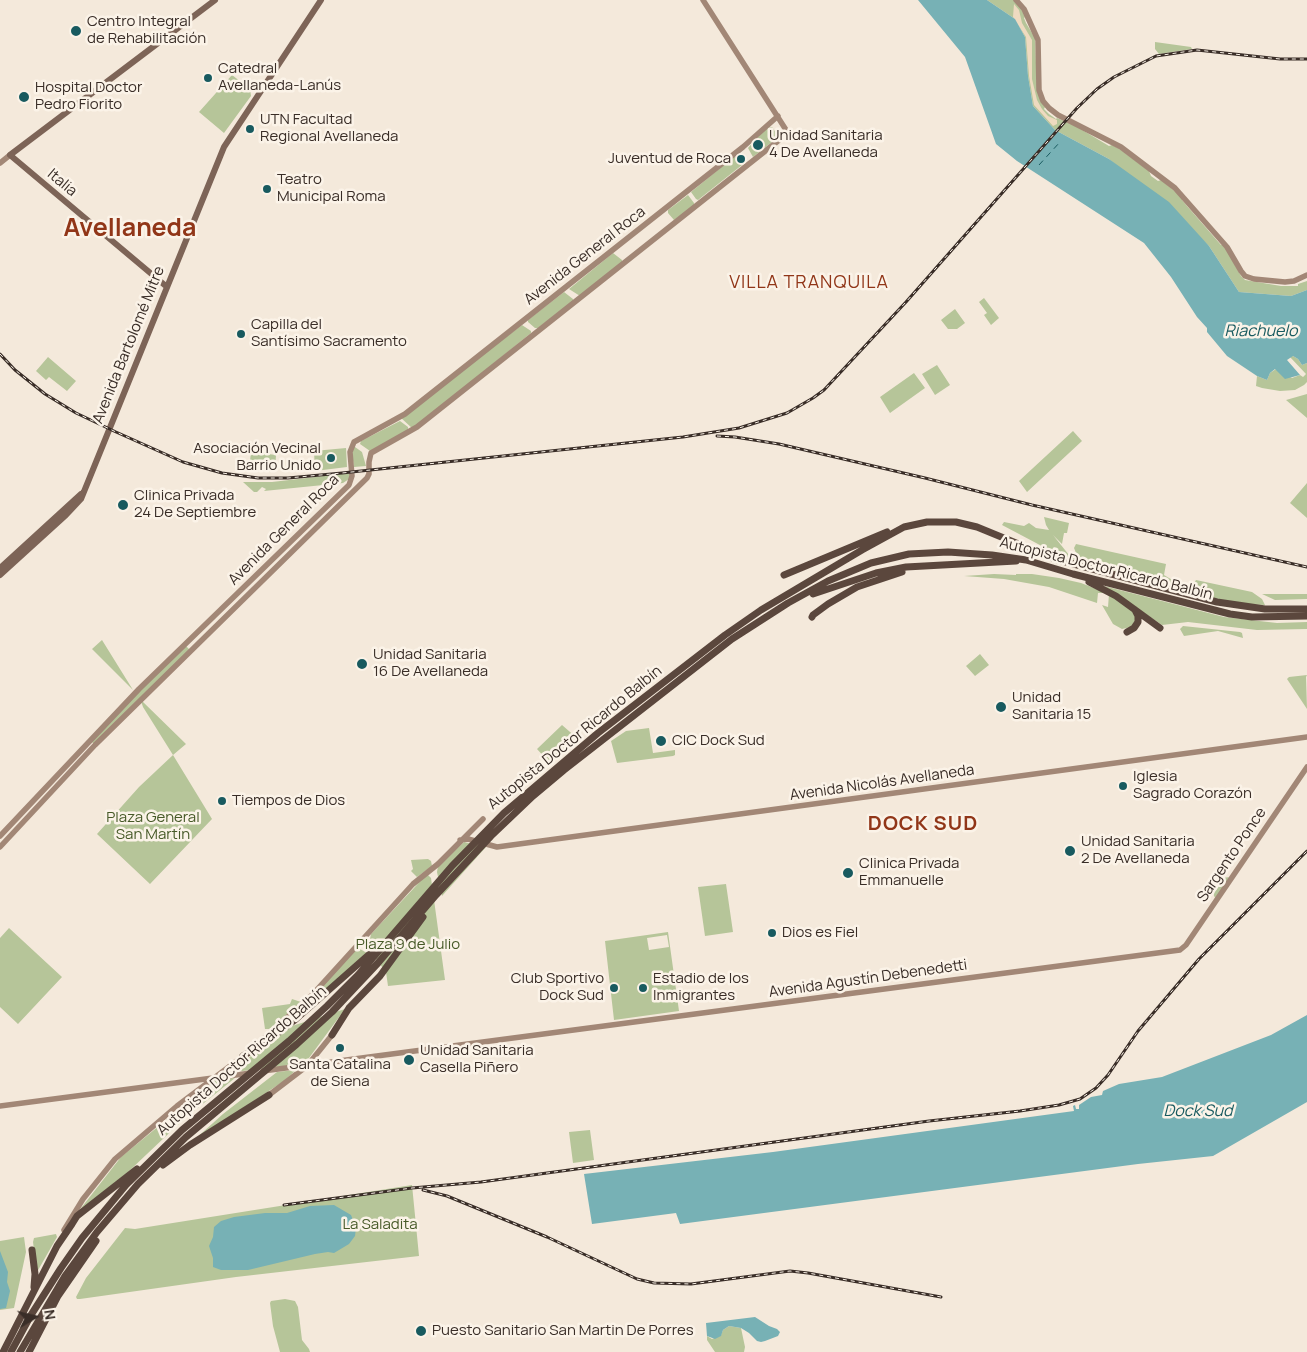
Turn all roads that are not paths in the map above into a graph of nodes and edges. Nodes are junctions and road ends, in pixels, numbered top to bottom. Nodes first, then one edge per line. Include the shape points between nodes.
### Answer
1 (215, 0) edge
2 (321, 0) edge
3 (703, 0) edge
4 (1016, 0) edge
5 (778, 116) junction
6 (10, 155) junction
7 (0, 163) edge
8 (1307, 275) edge
9 (167, 287) junction
10 (82, 494) junction
11 (904, 527) junction
12 (1026, 560) junction
13 (924, 566) junction
14 (0, 568) edge
15 (1073, 574) junction
16 (0, 575) edge
17 (784, 575) dead end
18 (826, 586) junction
19 (1307, 608) edge
20 (1135, 610) junction
21 (1265, 613) junction
22 (1307, 616) edge
23 (812, 617) dead end
24 (1160, 628) dead end
25 (1127, 632) dead end
26 (1307, 738) edge
27 (1307, 767) edge
28 (483, 819) dead end
29 (0, 836) edge
30 (460, 840) junction
31 (0, 847) edge
32 (424, 915) junction
33 (406, 919) junction
34 (1174, 951) joint
35 (332, 1035) joint
36 (244, 1056) junction
37 (307, 1066) junction
38 (216, 1078) junction
39 (268, 1095) joint
40 (223, 1104) junction
41 (0, 1106) edge
42 (155, 1155) junction
43 (163, 1165) junction
44 (57, 1246) junction
45 (32, 1250) dead end
46 (33, 1291) junction
47 (3, 1352) edge
48 (12, 1352) edge
49 (20, 1352) edge
50 (29, 1352) edge

1 - 6 main road
2 - 9 main road, Avenida Bartolomé Mitre via 224,147
3 - 5 main road
4 - 8 main road via 1024,8 1038,40 1039,90 1049,108 1119,146 1175,188 1228,247 1245,276 1285,282
5 - 29 main road, Avenida General Roca via 405,414 354,442 350,452 352,476 349,484 139,689
5 - 31 main road, Avenida General Roca via 788,133 417,427 372,453 367,478 96,746
6 - 7 main road
6 - 9 main road, Italia
9 - 10 main road, Avenida Bartolomé Mitre
10 - 14 main road, Avenida Bartolomé Mitre
10 - 16 main road, Avenida Bartolomé Mitre via 78,504
11 - 17 highway
11 - 21 highway, Autopista Doctor Ricardo Balbín via 940,521 971,525 1075,565
11 - 33 highway, Autopista Doctor Ricardo Balbín via 761,610 558,766 487,828
12 - 13 highway
12 - 15 highway, Autopista Doctor Ricardo Balbín
12 - 18 highway, Autopista Doctor Ricardo Balbín via 976,553 922,552 871,563
13 - 18 highway via 876,572
13 - 23 highway via 856,587
15 - 20 highway via 1110,592
15 - 21 highway, Autopista Doctor Ricardo Balbín via 1244,616
18 - 32 highway via 738,640 570,771 497,835
18 - 40 highway, Autopista Doctor Ricardo Balbín via 788,603 732,639 533,796 474,853 332,1012
19 - 21 highway, Autopista Doctor Ricardo Balbín
20 - 24 highway
20 - 25 highway via 1138,622
21 - 22 highway, Autopista Doctor Ricardo Balbín
26 - 30 main road, Avenida Nicolás Avellaneda via 497,847
27 - 34 main road, Sargento Ponce via 1186,945
28 - 30 main road
30 - 36 main road via 438,864 408,888 312,995
32 - 35 highway via 365,993 349,1008
32 - 40 highway via 340,1010 295,1051
33 - 36 highway via 306,1010
33 - 40 highway, Autopista Doctor Ricardo Balbín via 358,975
34 - 37 main road, Avenida Agustín Debenedetti
35 - 37 main road
36 - 38 main road
37 - 38 main road, Avenida Agustín Debenedetti
37 - 39 main road
38 - 41 main road, Avenida Agustín Debenedetti
38 - 44 main road via 177,1106 115,1159 83,1199
39 - 43 highway
40 - 42 highway, Autopista Doctor Ricardo Balbín
40 - 43 highway
40 - 49 highway, Autopista Doctor Ricardo Balbín via 138,1184 102,1226 55,1292
42 - 44 highway via 77,1216
42 - 48 highway, Autopista Doctor Ricardo Balbín via 73,1250 31,1315
43 - 50 highway via 114,1218 86,1256 58,1296
44 - 46 highway
45 - 46 highway
46 - 47 highway

